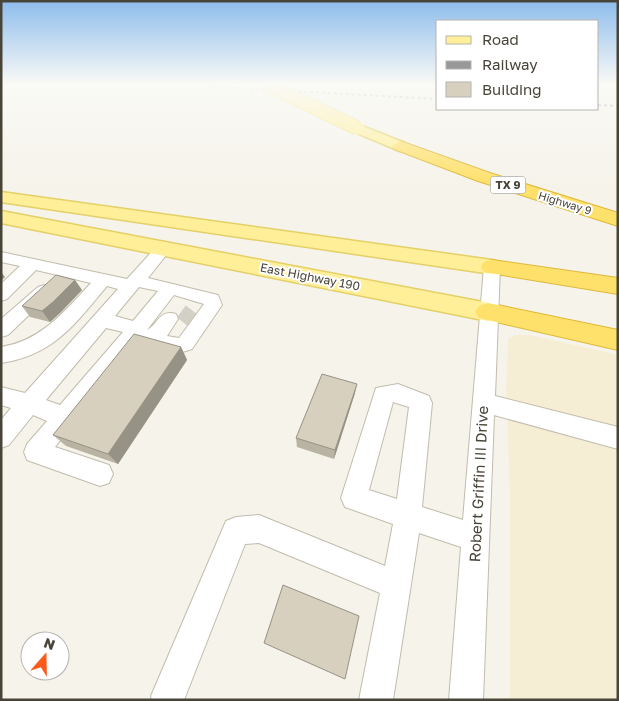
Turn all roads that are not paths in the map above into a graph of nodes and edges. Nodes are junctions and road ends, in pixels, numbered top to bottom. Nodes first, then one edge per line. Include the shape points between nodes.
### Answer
1 (336, 118) edge
2 (400, 146) junction
3 (1, 197) edge
4 (618, 206) edge
5 (1, 217) edge
6 (618, 220) edge
7 (163, 249) junction
8 (1, 257) edge
9 (32, 264) junction
10 (492, 268) junction
11 (66, 271) junction
12 (104, 280) junction
13 (134, 283) junction
14 (618, 286) edge
15 (170, 288) junction
16 (1, 295) edge
17 (186, 309) junction
18 (488, 312) junction
19 (102, 320) junction
20 (1, 330) edge
21 (151, 337) junction
22 (618, 340) edge
23 (1, 355) edge
24 (1, 396) edge
25 (483, 402) junction
26 (29, 404) junction
27 (64, 417) junction
28 (1, 437) edge
29 (618, 438) edge
30 (100, 474) dead end
31 (408, 517) junction
32 (476, 538) junction
33 (396, 585) junction
34 (170, 699) edge
35 (376, 700) edge
36 (466, 700) edge

1 - 2 main road, Highway 9 / TX 9, bridge
2 - 4 highway, Highway 9 / TX 9
2 - 6 highway, Highway 9 / TX 9
3 - 10 main road
5 - 7 main road, East Highway 190
7 - 13 street
7 - 18 main road, East Highway 190
8 - 9 street
9 - 11 street
9 - 16 street
10 - 14 highway
10 - 18 street, Robert Griffin III Drive
11 - 12 street
11 - 20 street
12 - 13 street
12 - 23 street via 46,341 16,354
13 - 15 street
13 - 19 street
15 - 17 street
15 - 21 street
17 - 21 street
17 - 21 street via 212,299 213,305 185,344
18 - 22 highway, East Highway 190
18 - 25 street, Robert Griffin III Drive
19 - 21 street
19 - 26 street
21 - 27 street
24 - 26 street
25 - 29 street
25 - 32 street, Robert Griffin III Drive
26 - 27 street
26 - 28 street
27 - 30 street via 36,452
31 - 31 street via 354,498 384,395 391,392 412,397 421,403
31 - 32 street
31 - 33 street
32 - 36 street, Robert Griffin III Drive
33 - 34 street via 259,530 236,531
33 - 35 street

